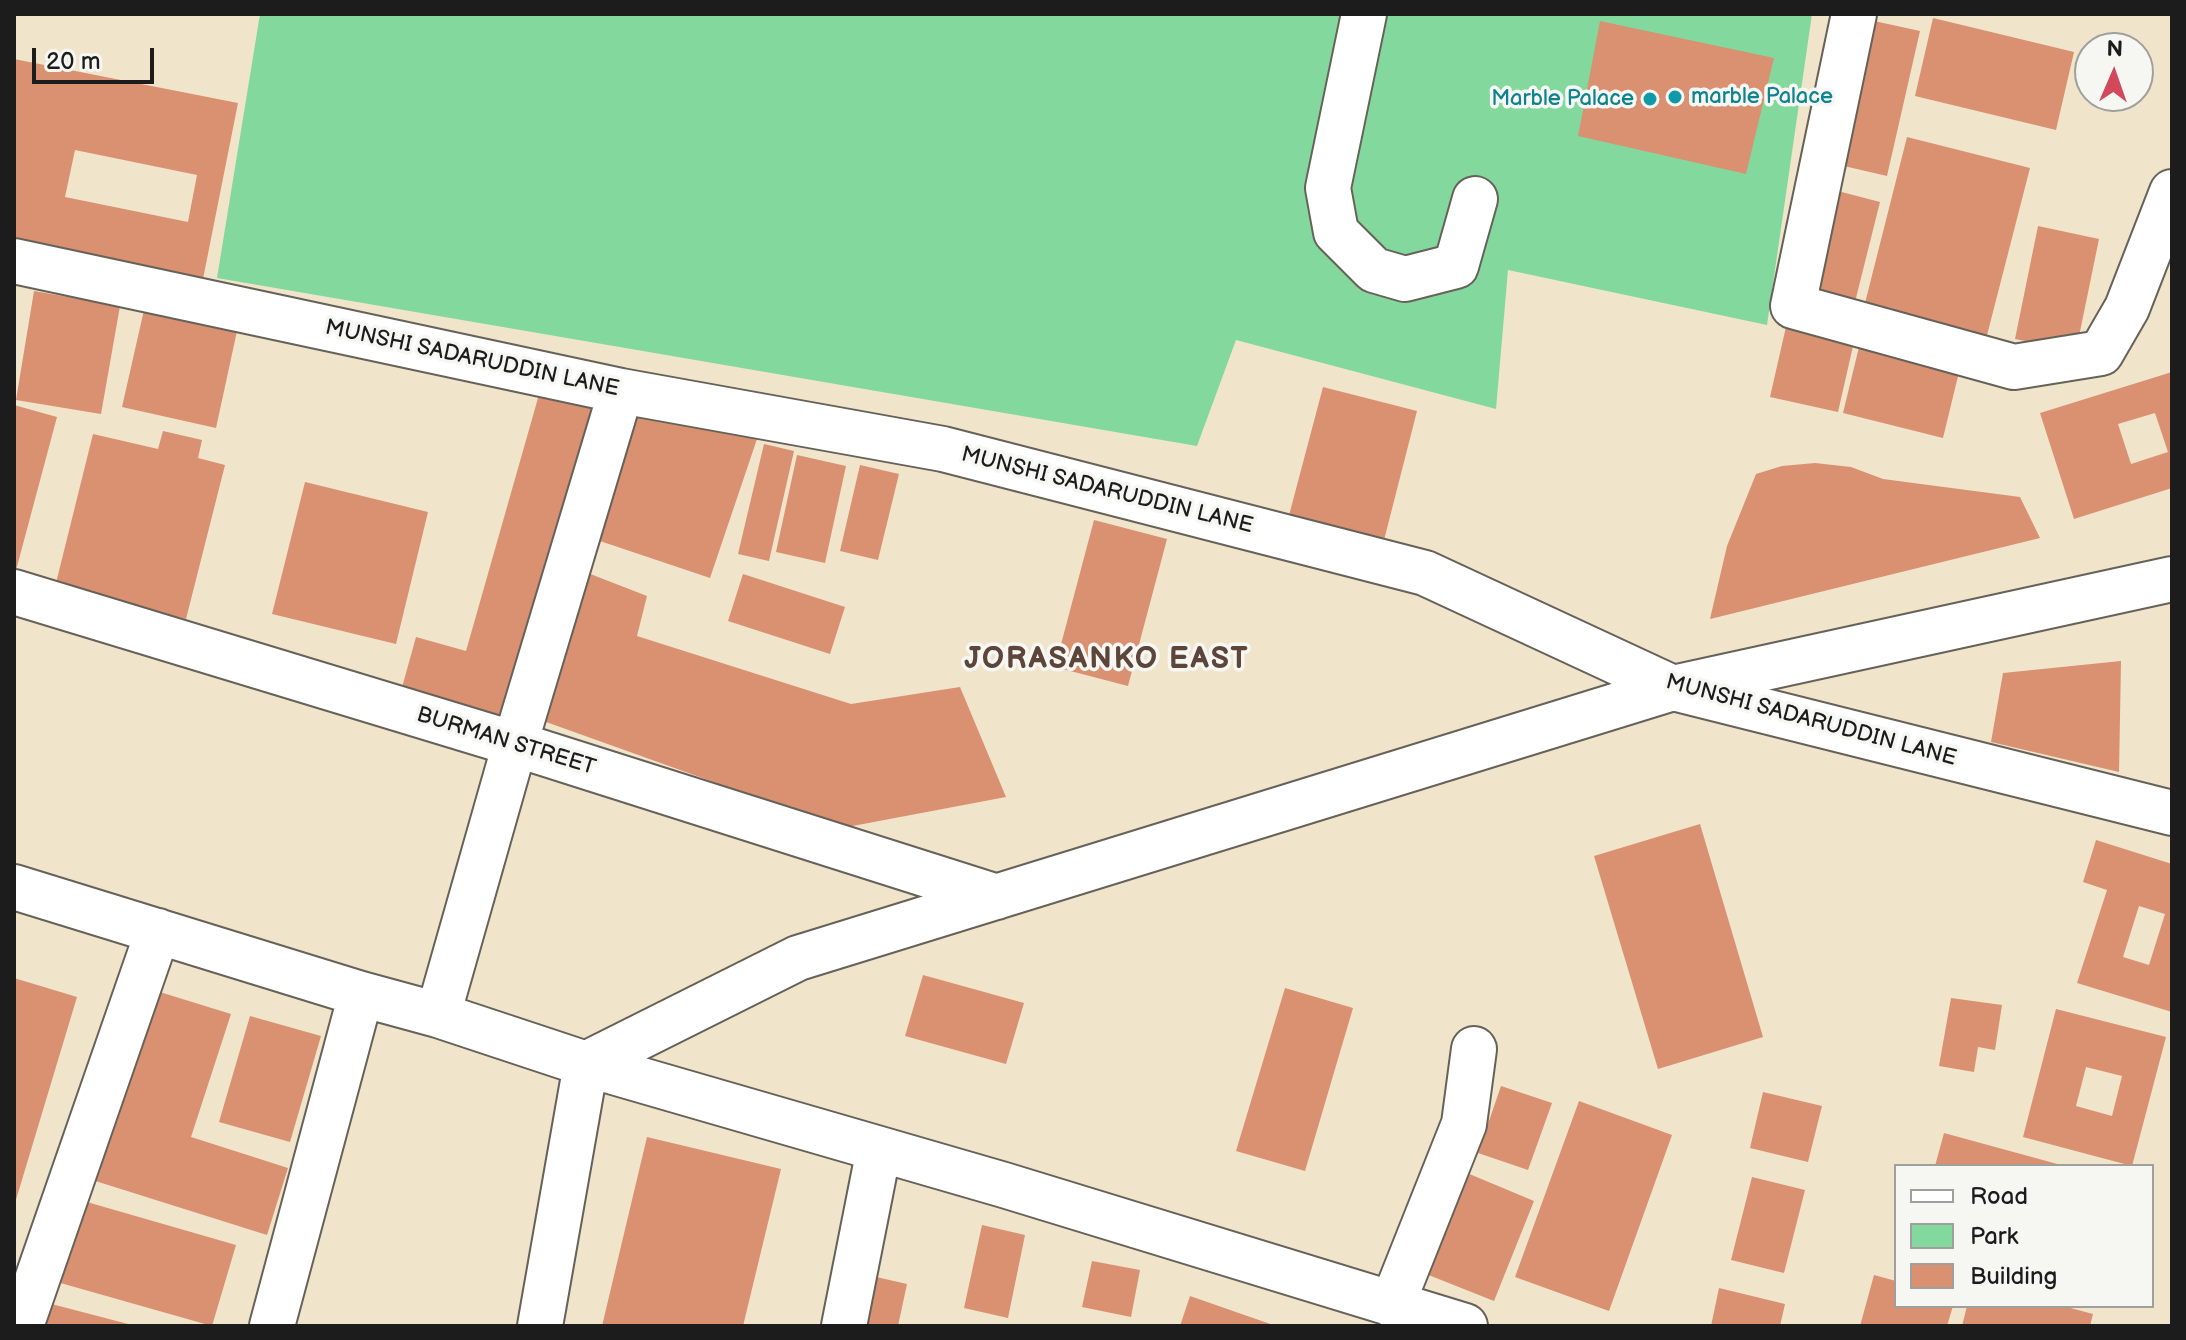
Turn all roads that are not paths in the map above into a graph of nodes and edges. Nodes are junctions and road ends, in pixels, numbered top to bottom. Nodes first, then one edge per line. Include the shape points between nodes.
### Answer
1 (1854, 14) edge
2 (1355, 15) edge
3 (2172, 192) edge
4 (1475, 199) dead end
5 (14, 261) edge
6 (621, 391) junction
7 (2172, 579) edge
8 (14, 592) edge
9 (1673, 688) junction
10 (515, 744) junction
11 (2172, 813) edge
12 (14, 887) edge
13 (997, 897) junction
14 (158, 931) junction
15 (361, 994) junction
16 (438, 1015) junction
17 (1474, 1049) dead end
18 (586, 1064) junction
19 (879, 1149) junction
20 (1392, 1305) junction
21 (21, 1326) edge
22 (272, 1326) edge
23 (540, 1326) edge
24 (844, 1326) edge
25 (1465, 1326) edge

1 - 3 street via 1793,306 2014,367 2101,353 2127,308
2 - 4 street via 1328,188 1336,232 1374,270 1405,279 1456,266
5 - 6 street, MUNSHI SADARUDDIN LANE
6 - 9 street, MUNSHI SADARUDDIN LANE via 943,449 1425,573
6 - 10 street
7 - 9 street
8 - 10 street, BURMAN STREET
9 - 11 street, MUNSHI SADARUDDIN LANE
9 - 13 street
10 - 13 street, BURMAN STREET
10 - 16 street
12 - 14 street
13 - 18 street via 798,958
14 - 15 street
14 - 21 street
15 - 16 street
15 - 22 street
16 - 18 street
17 - 20 street via 1464,1124
18 - 19 street
18 - 23 street
19 - 20 street
19 - 24 street
20 - 25 street

